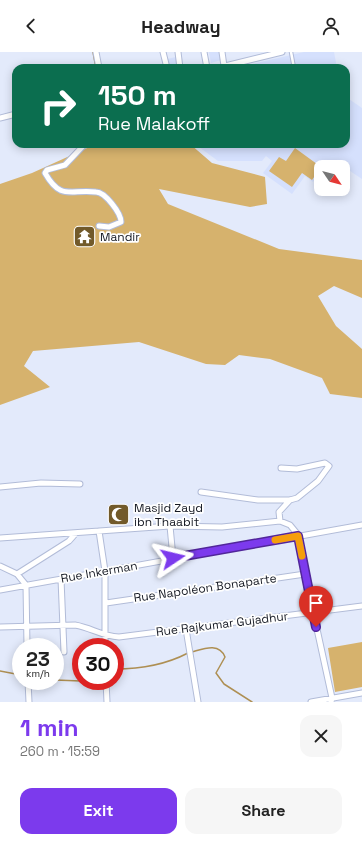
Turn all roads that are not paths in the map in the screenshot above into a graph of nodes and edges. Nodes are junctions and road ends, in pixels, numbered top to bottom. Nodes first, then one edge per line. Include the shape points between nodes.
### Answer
1 (96, 52) edge
2 (163, 52) edge
3 (178, 52) edge
4 (204, 52) edge
5 (222, 52) edge
6 (282, 52) edge
7 (291, 52) edge
8 (258, 55) edge
9 (98, 64) edge
10 (165, 64) edge
11 (180, 64) edge
12 (206, 64) edge
13 (224, 64) edge
14 (230, 64) edge
15 (293, 64) edge
16 (12, 115) edge
17 (0, 118) edge
18 (81, 148) edge
19 (99, 226) dead end
20 (281, 468) dead end
21 (80, 484) dead end
22 (0, 487) edge
23 (201, 492) dead end
24 (290, 500) junction
25 (280, 521) junction
26 (362, 525) edge
27 (170, 526) junction
28 (99, 531) junction
29 (76, 533) junction
30 (298, 536) junction
31 (0, 538) edge
32 (173, 558) junction
33 (0, 566) edge
34 (105, 571) junction
35 (17, 574) junction
36 (305, 574) junction
37 (62, 579) junction
38 (26, 585) junction
39 (0, 590) edge
40 (106, 603) junction
41 (362, 606) edge
42 (313, 612) junction
43 (64, 625) junction
44 (27, 626) junction
45 (0, 627) edge
46 (186, 629) junction
47 (105, 636) junction
48 (27, 638) edge
49 (64, 638) edge
50 (28, 690) edge
51 (106, 690) edge
52 (362, 693) edge
53 (332, 700) edge
54 (29, 702) edge
55 (107, 702) edge
56 (198, 702) edge
57 (311, 702) edge

1 - 9 street
2 - 10 street
3 - 11 street
4 - 12 street
5 - 13 street
6 - 8 street
7 - 15 lane
8 - 14 street
16 - 17 street
18 - 19 street via 65,165 47,170 45,173 50,182 62,191 96,192 104,196 118,212 120,222 109,227
20 - 24 street via 298,469 325,463 329,466 318,481 297,498
21 - 22 street via 41,483
23 - 24 street via 258,500
24 - 25 street via 279,512
25 - 27 street via 222,527
25 - 30 street via 290,525
26 - 30 street, Rue Inkerman
27 - 28 street
27 - 32 street
28 - 29 street
28 - 34 street
29 - 31 street
29 - 35 street via 69,542
30 - 32 street, Rue Inkerman
30 - 36 street
32 - 34 street, Rue Inkerman
33 - 35 street
34 - 37 street, Rue Inkerman
34 - 40 street
35 - 38 street
36 - 40 street, Rue Napoléon Bonaparte
36 - 42 street
37 - 38 street, Rue Inkerman
37 - 43 street
38 - 39 street, Rue Inkerman
38 - 44 street
40 - 47 street
41 - 42 street, Rue Rajkumar Gujadhur
42 - 46 street, Rue Rajkumar Gujadhur
42 - 53 street
43 - 44 street
43 - 47 street via 85,627
43 - 49 street
44 - 45 street
44 - 48 street
46 - 47 street, Rue Rajkumar Gujadhur via 119,637
46 - 56 street
50 - 54 street
51 - 55 street
52 - 53 street
53 - 57 street

